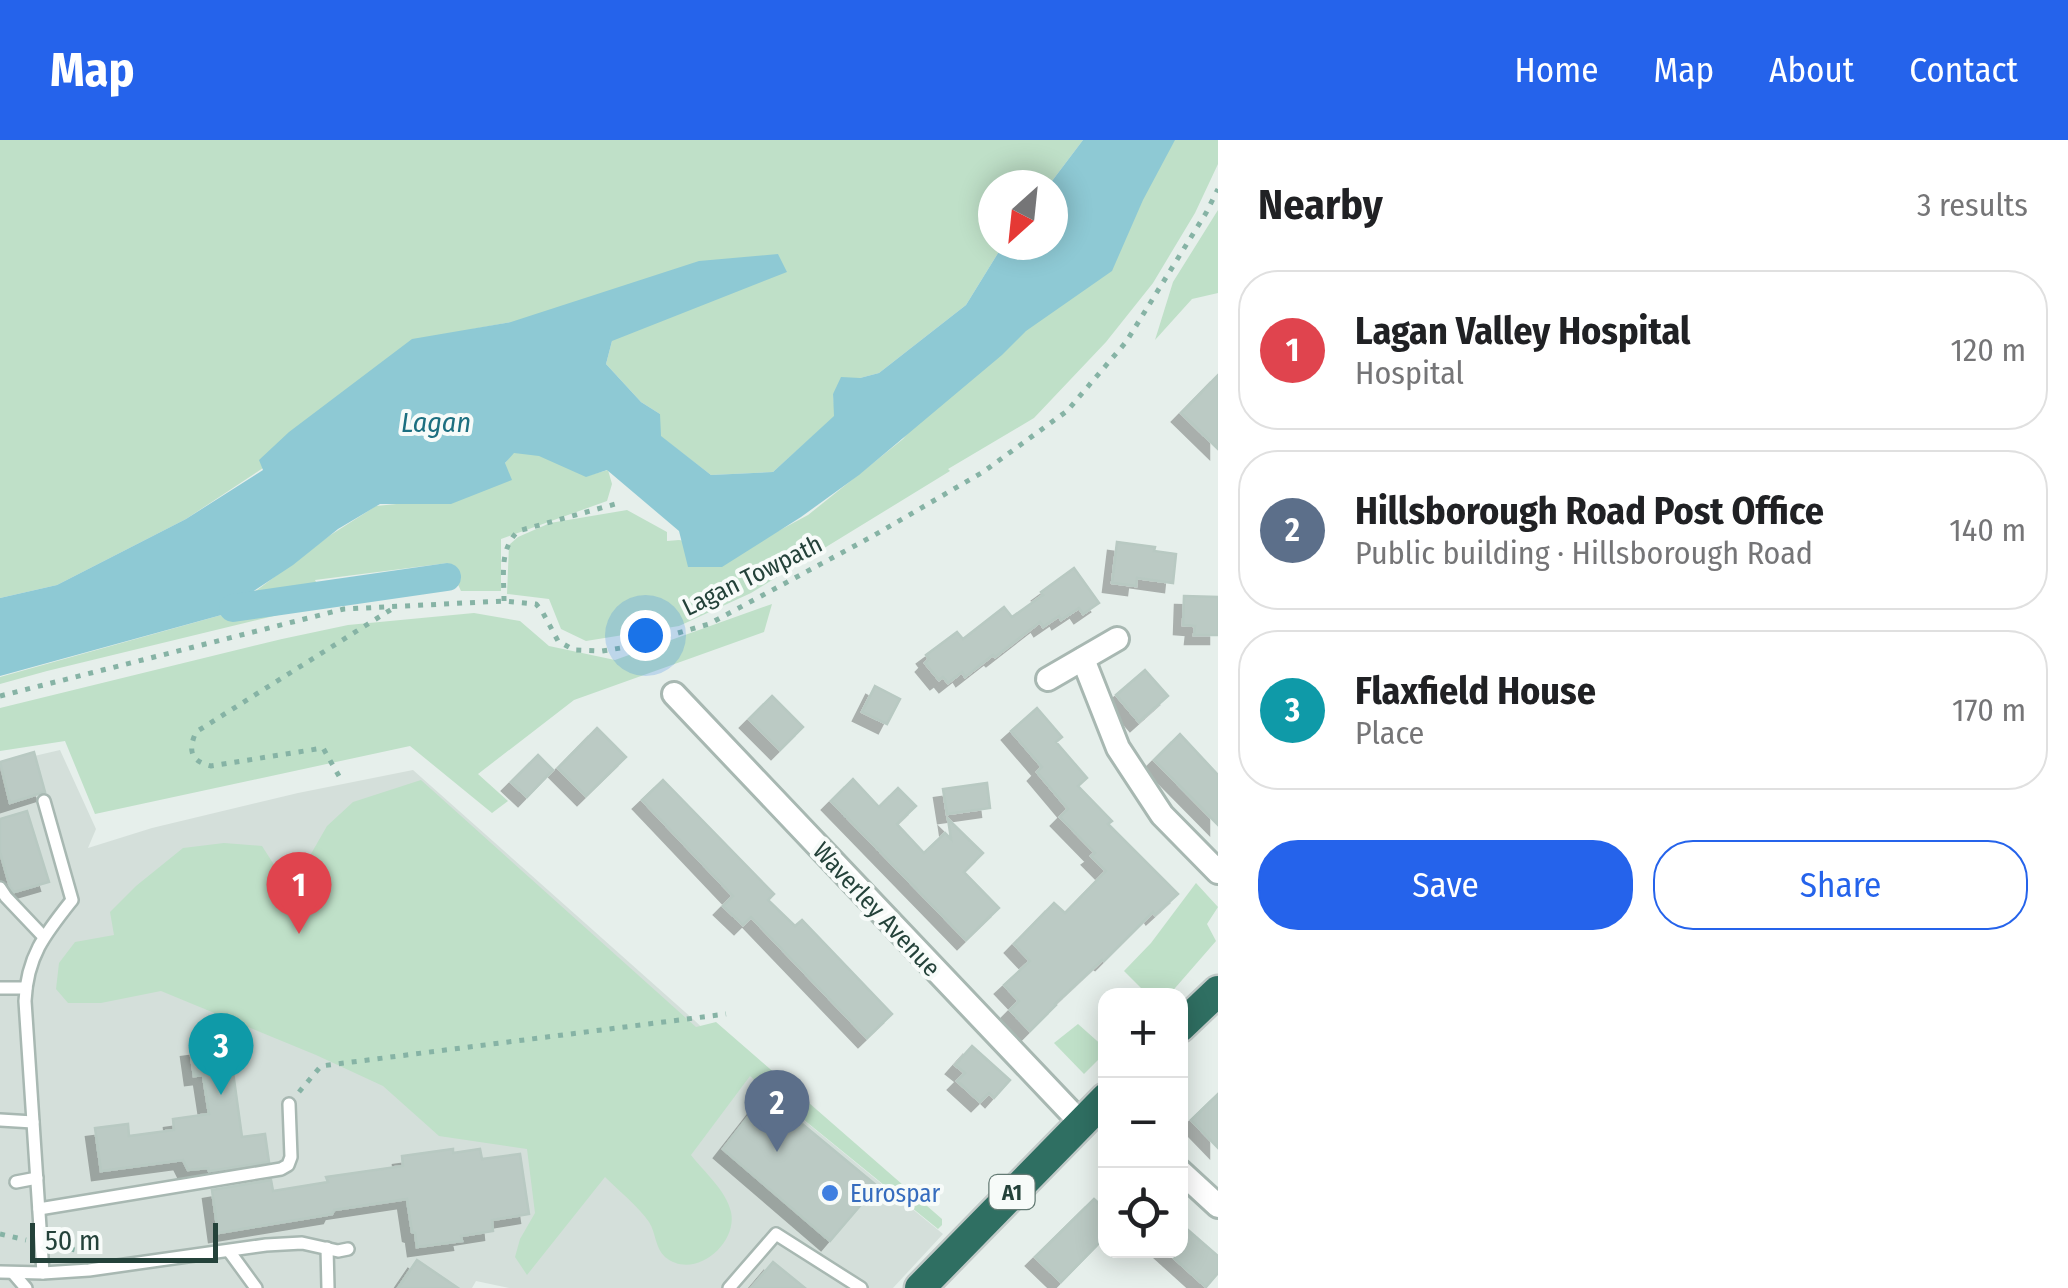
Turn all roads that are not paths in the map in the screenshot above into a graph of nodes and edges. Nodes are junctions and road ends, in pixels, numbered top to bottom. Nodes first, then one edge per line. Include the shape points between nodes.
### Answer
1 (1117, 639) dead end
2 (1083, 659) junction
3 (1048, 678) dead end
4 (674, 694) dead end
5 (44, 801) dead end
6 (1218, 872) edge
7 (0, 888) edge
8 (43, 936) junction
9 (0, 988) edge
10 (26, 988) junction
11 (1218, 991) edge
12 (1188, 1019) edge
13 (289, 1104) road end
14 (1098, 1106) edge
15 (0, 1120) edge
16 (33, 1122) junction
17 (1080, 1123) junction
18 (37, 1178) junction
19 (1188, 1178) edge
20 (16, 1182) dead end
21 (1218, 1206) edge
22 (39, 1208) junction
23 (327, 1248) junction
24 (348, 1249) dead end
25 (229, 1251) junction
26 (6, 1272) edge
27 (43, 1273) junction
28 (26, 1288) edge
29 (256, 1288) edge
30 (328, 1288) edge
31 (729, 1288) edge
32 (861, 1288) edge
33 (920, 1288) edge

1 - 2 street
2 - 3 street
2 - 6 street via 1118,748 1162,815
4 - 17 street, Waverley Avenue
5 - 8 lane via 72,900
7 - 8 lane
8 - 10 lane
9 - 10 lane
10 - 16 lane
11 - 12 highway
13 - 22 lane via 290,1157 281,1169
14 - 17 highway, A1
15 - 16 lane
16 - 18 lane
17 - 33 highway, A1
18 - 20 lane
18 - 22 lane
19 - 21 street
22 - 27 lane
23 - 24 lane
23 - 25 lane via 302,1243
23 - 30 lane
25 - 27 lane
25 - 29 lane
26 - 27 lane
26 - 28 lane
31 - 32 lane via 776,1234

